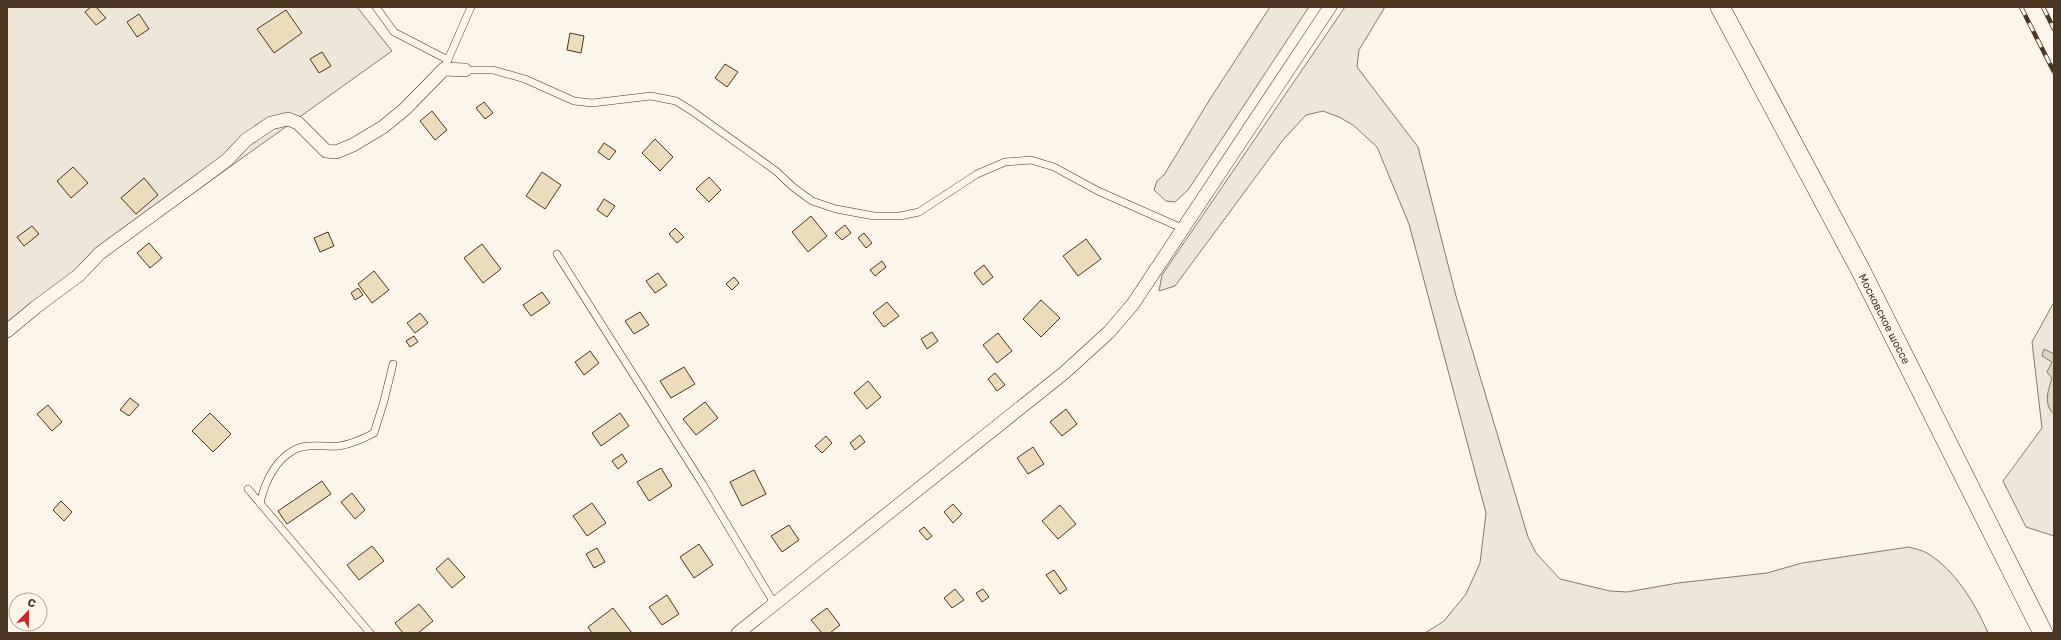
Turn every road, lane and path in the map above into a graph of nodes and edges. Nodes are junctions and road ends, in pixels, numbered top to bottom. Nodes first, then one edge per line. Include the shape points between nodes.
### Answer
1 (376, 7) edge
2 (471, 7) edge
3 (1330, 7) edge
4 (1720, 7) edge
5 (446, 65) junction
6 (465, 70) joint
7 (1184, 229) junction
8 (557, 254) dead end
9 (7, 331) edge
10 (393, 364) dead end
11 (248, 489) dead end
12 (260, 503) junction
13 (774, 603) junction
14 (370, 633) edge
15 (738, 633) edge
16 (2043, 633) edge

1 - 5 lane via 394,32
2 - 5 lane
3 - 7 street
4 - 16 main road, Московское шоссе via 1860,270
5 - 6 street
5 - 9 street via 405,110 383,127 336,152 326,150 298,123 288,119 271,123 246,140 227,160 196,184 100,252 79,275
6 - 7 lane via 493,70 525,79 574,101 592,103 651,96 676,101 776,171 793,188 812,201 836,209 874,216 900,216 919,212 978,174 1005,162 1031,160 1054,167 1098,192
7 - 13 street via 1133,304 1089,352
8 - 13 lane
10 - 12 lane via 374,433 359,441 340,446 319,445 294,450 275,467 264,483
11 - 12 lane
12 - 14 lane
13 - 15 street

